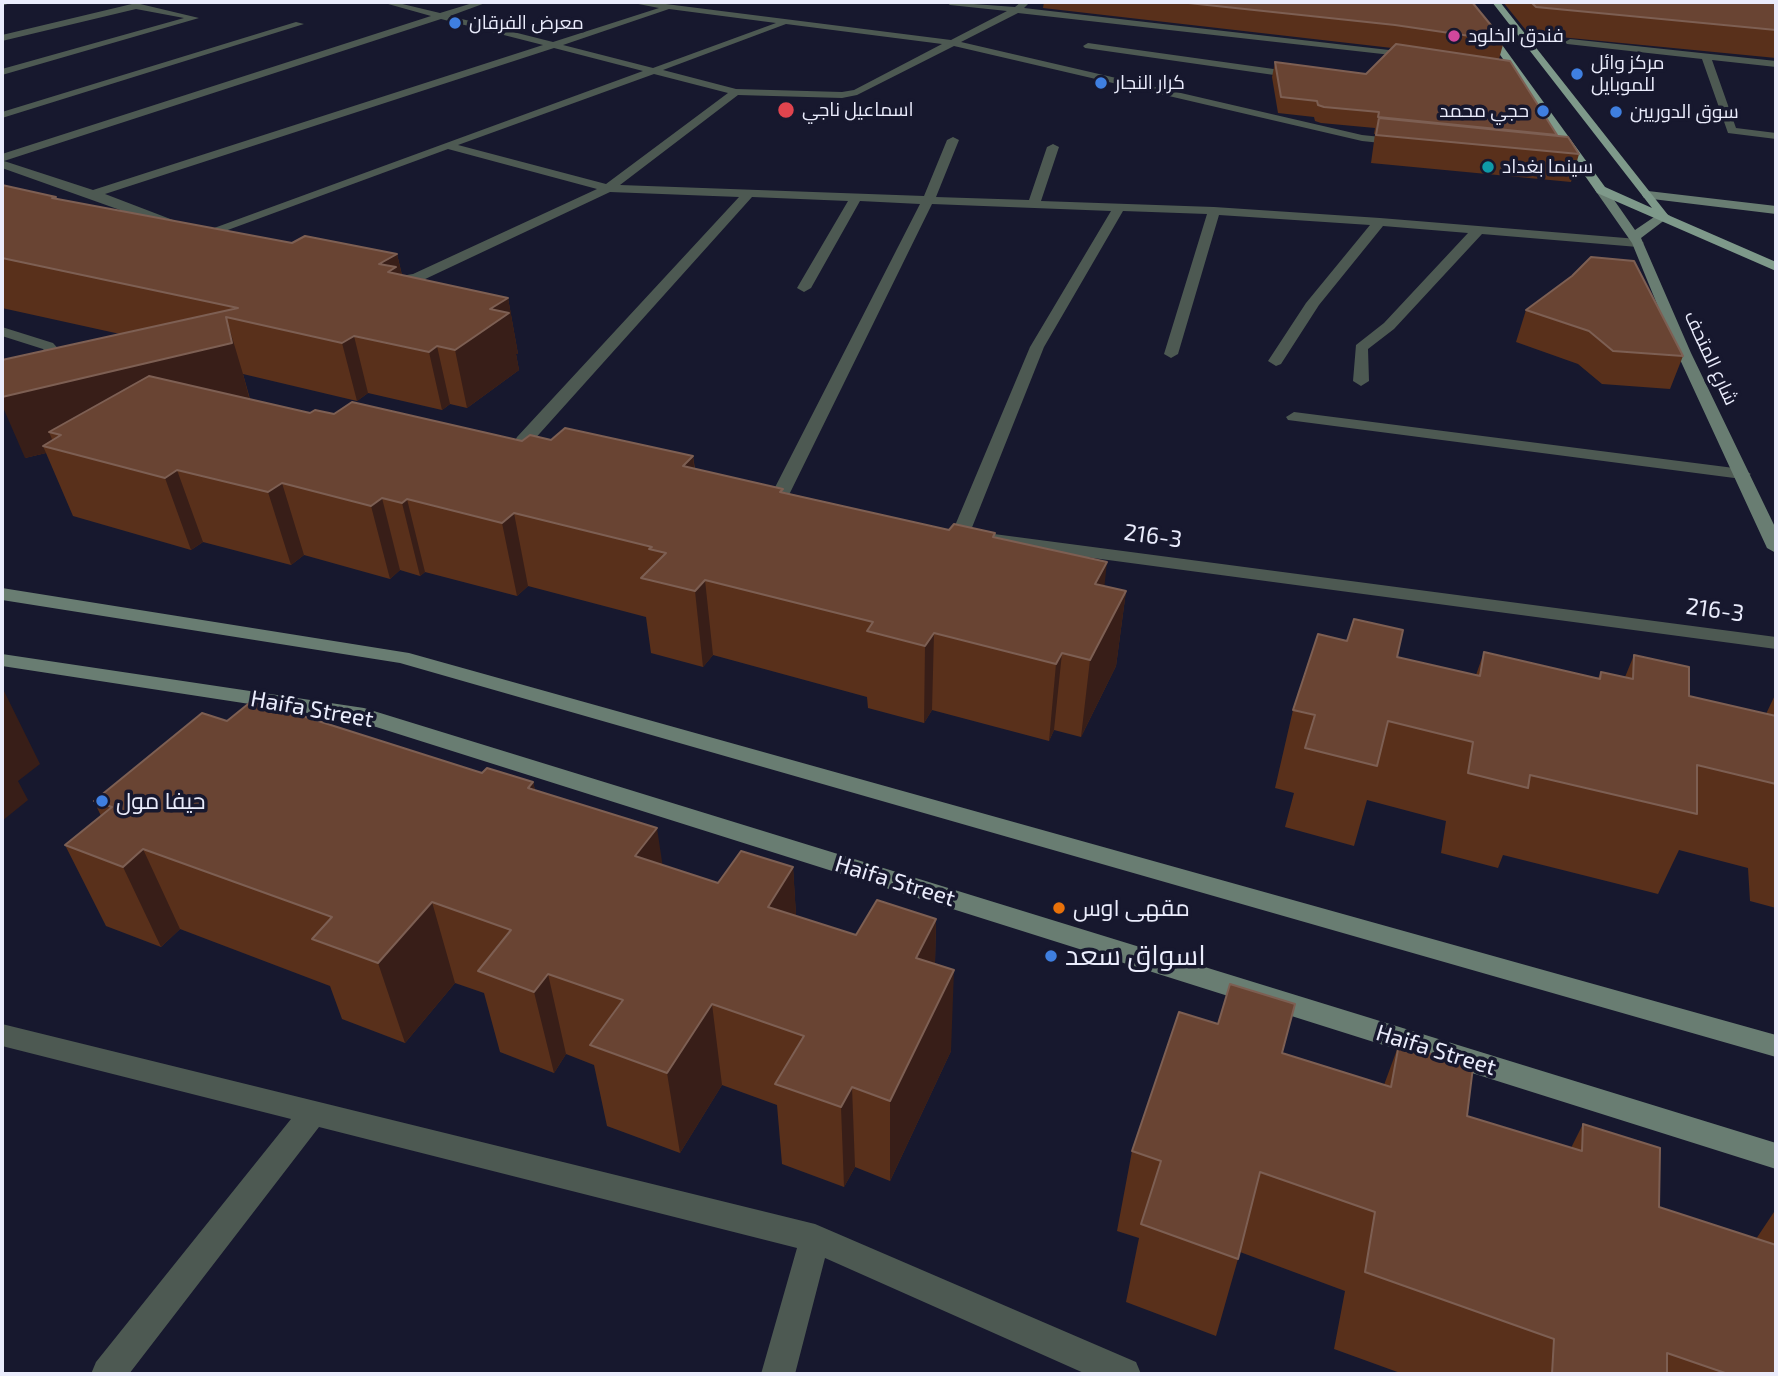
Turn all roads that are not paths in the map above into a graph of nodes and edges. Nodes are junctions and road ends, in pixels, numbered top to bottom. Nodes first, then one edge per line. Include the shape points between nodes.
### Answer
1 (9, 2) edge
2 (385, 2) edge
3 (484, 2) edge
4 (632, 2) edge
5 (683, 2) edge
6 (950, 2) edge
7 (1467, 2) edge
8 (1496, 2) edge
9 (2, 3) edge
10 (1022, 6) edge
11 (671, 7) junction
12 (440, 16) junction
13 (1124, 22) junction
14 (787, 23) junction
15 (299, 24) dead end
16 (2, 38) edge
17 (1570, 42) edge
18 (953, 43) junction
19 (557, 46) junction
20 (1088, 46) junction
21 (1390, 52) junction
22 (1077, 53) dead end
23 (1706, 57) junction
24 (1429, 58) edge
25 (1067, 60) dead end
26 (1381, 63) edge
27 (1776, 64) edge
28 (1056, 67) junction
29 (1504, 70) edge
30 (654, 71) junction
31 (2, 72) edge
32 (1517, 72) junction
33 (1308, 76) edge
34 (736, 92) junction
35 (2, 115) edge
36 (1776, 136) edge
37 (953, 140) dead end
38 (1417, 144) edge
39 (447, 146) junction
40 (1054, 147) dead end
41 (2, 158) edge
42 (1566, 159) edge
43 (1580, 160) junction
44 (2, 164) edge
45 (608, 188) junction
46 (1601, 190) junction
47 (93, 194) junction
48 (748, 194) junction
49 (1648, 195) junction
50 (856, 198) junction
51 (929, 198) junction
52 (1034, 204) junction
53 (1119, 207) junction
54 (1776, 210) edge
55 (1214, 211) junction
56 (1664, 216) junction
57 (1380, 222) junction
58 (1478, 230) junction
59 (201, 235) junction
60 (1636, 240) junction
61 (227, 242) edge
62 (1776, 267) edge
63 (380, 282) edge
64 (804, 288) dead end
65 (2, 331) edge
66 (1171, 354) dead end
67 (1276, 360) dead end
68 (1361, 381) dead end
69 (2, 384) edge
70 (1294, 417) dead end
71 (558, 469) edge
72 (1742, 474) junction
73 (776, 503) edge
74 (1776, 548) edge
75 (2, 594) edge
76 (1776, 643) edge
77 (2, 660) edge
78 (2, 1035) edge
79 (1776, 1046) edge
80 (313, 1113) junction
81 (1769, 1152) edge
82 (815, 1238) junction
83 (108, 1374) edge
84 (778, 1374) edge
85 (1124, 1374) edge

1 - 9 street
2 - 12 street
3 - 12 street
4 - 11 street
5 - 11 street
6 - 10 street
7 - 32 main road, شارع المتحف
8 - 49 main road
10 - 13 street
10 - 18 street
11 - 14 street
11 - 19 street
12 - 19 street
12 - 41 street
13 - 20 street
13 - 21 street
14 - 18 street
14 - 30 street
15 - 35 street
16 - 31 street via 136,6 195,18
17 - 23 street
18 - 28 street
18 - 34 street via 850,94
19 - 30 street
19 - 47 street
20 - 22 street
20 - 33 street
21 - 24 street
21 - 26 street
23 - 27 street
23 - 36 street via 1732,131
25 - 28 street
28 - 38 street via 1362,138
29 - 32 street
30 - 34 street
30 - 39 street
32 - 43 main road, شارع المتحف
34 - 45 street
37 - 51 street
39 - 45 street
39 - 59 street
40 - 52 street
42 - 43 street
43 - 46 main road, شارع المتحف
44 - 47 street
45 - 48 street
45 - 63 street via 416,278
46 - 56 main road
46 - 60 main road, شارع المتحف
47 - 59 street
48 - 50 street
48 - 71 street via 523,441 529,455 544,467
49 - 54 main road
49 - 56 main road
50 - 51 street
50 - 64 street
51 - 52 street
51 - 73 street
52 - 53 street
53 - 55 street
53 - 76 street, 216-3 via 1037,347 953,534
55 - 57 street
55 - 66 street
56 - 60 main road
56 - 62 main road
57 - 58 street
57 - 67 street via 1313,303
58 - 60 street
58 - 68 street via 1389,326 1361,348
59 - 61 street
60 - 72 main road, شارع المتحف
65 - 69 street via 48,346 57,356 47,368
70 - 72 street
72 - 74 main road, شارع المتحف
75 - 79 main road via 402,656
77 - 81 main road, Haifa Street via 356,713
78 - 80 street
80 - 82 street
80 - 83 street
82 - 84 street
82 - 85 street

